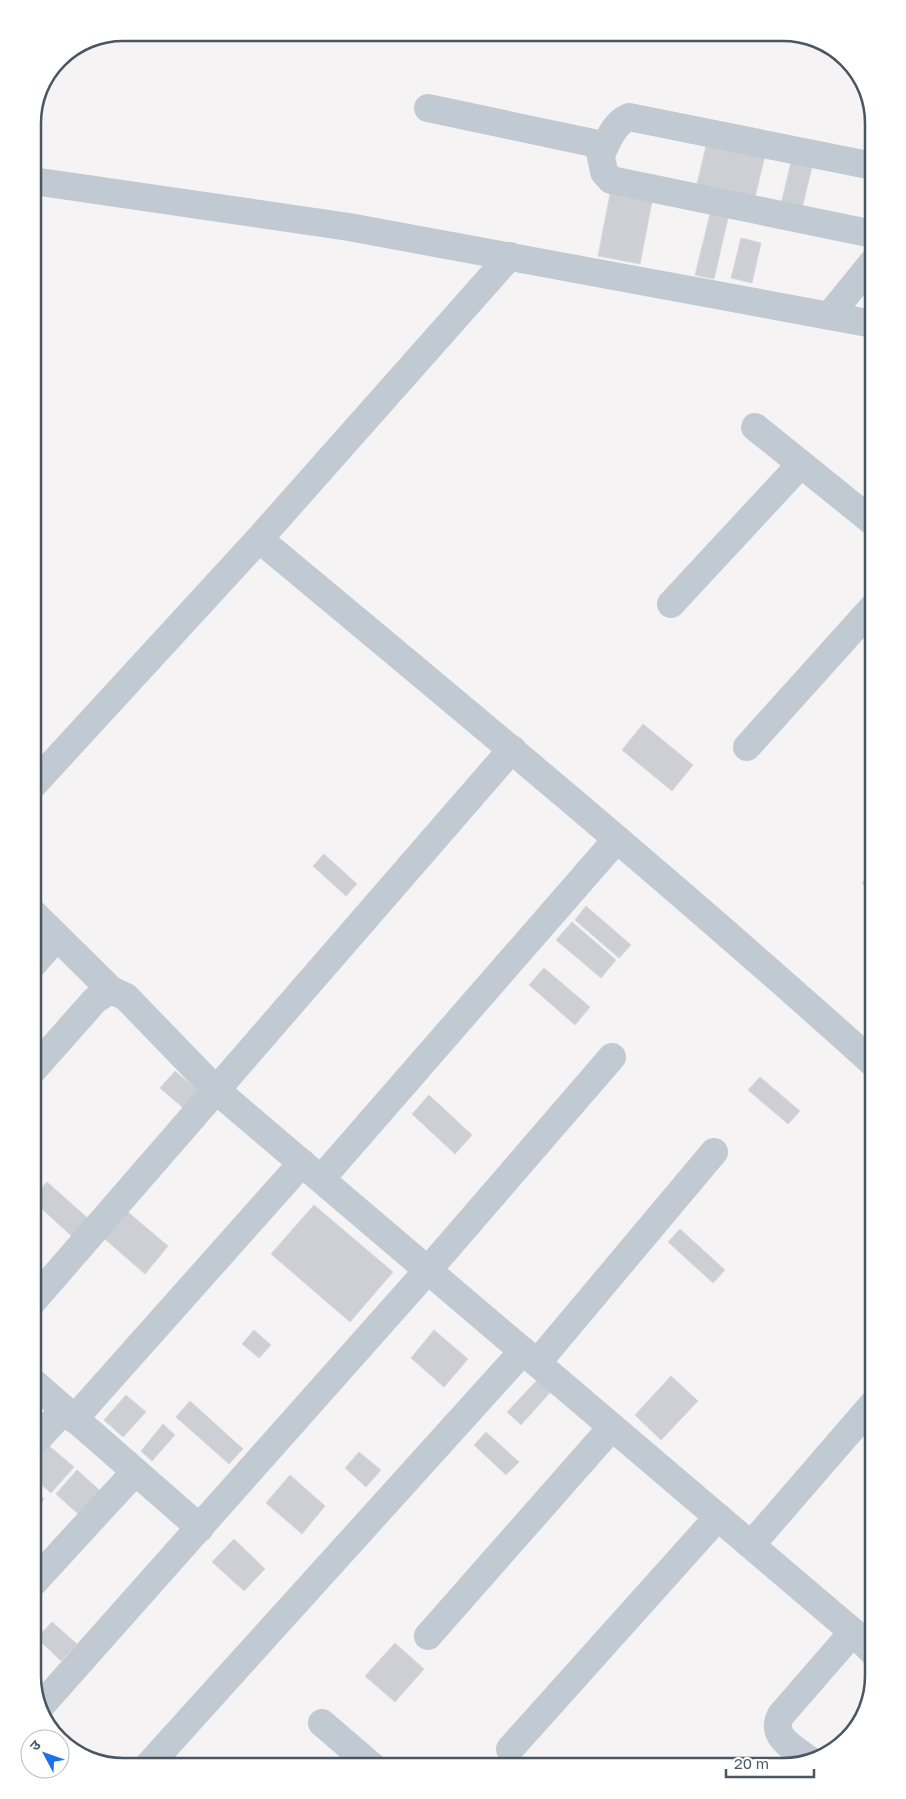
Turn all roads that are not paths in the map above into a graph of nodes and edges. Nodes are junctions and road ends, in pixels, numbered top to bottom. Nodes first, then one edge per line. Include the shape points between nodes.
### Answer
1 (428, 108) dead end
2 (601, 154) junction
3 (865, 164) edge
4 (41, 182) edge
5 (865, 232) edge
6 (510, 256) junction
7 (865, 273) edge
8 (829, 316) junction
9 (865, 322) edge
10 (755, 428) dead end
11 (801, 464) junction
12 (865, 515) edge
13 (259, 539) junction
14 (671, 604) dead end
15 (865, 616) edge
16 (747, 747) dead end
17 (512, 748) junction
18 (41, 776) edge
19 (617, 839) junction
20 (41, 922) edge
21 (56, 938) junction
22 (41, 955) edge
23 (111, 990) junction
24 (865, 1054) edge
25 (612, 1057) dead end
26 (41, 1061) edge
27 (216, 1090) junction
28 (714, 1152) dead end
29 (312, 1171) junction
30 (428, 1270) junction
31 (41, 1291) edge
32 (530, 1357) junction
33 (41, 1390) edge
34 (69, 1414) junction
35 (865, 1414) edge
36 (612, 1427) junction
37 (41, 1437) edge
38 (135, 1472) junction
39 (718, 1517) junction
40 (200, 1528) junction
41 (751, 1545) junction
42 (41, 1573) edge
43 (852, 1632) junction
44 (428, 1636) dead end
45 (865, 1644) edge
46 (46, 1700) edge
47 (322, 1722) dead end
48 (510, 1748) dead end
49 (802, 1755) edge
50 (155, 1758) edge
51 (363, 1758) edge

1 - 2 street via 587,141 599,147
2 - 3 street via 617,125 628,117
2 - 5 street via 604,172 611,180
4 - 6 street via 349,227
6 - 8 street
6 - 13 street
7 - 8 street
8 - 9 street
10 - 11 street
11 - 12 street
11 - 14 street
13 - 17 street
13 - 18 street
15 - 16 street
17 - 19 street
17 - 27 street
19 - 24 street
19 - 29 street
20 - 21 street
21 - 22 street
21 - 23 street
23 - 26 street via 95,1000
23 - 27 street via 126,997
25 - 30 street
27 - 29 street
27 - 31 street
28 - 32 street
29 - 30 street
29 - 34 street
30 - 32 street
30 - 40 street
32 - 36 street
32 - 50 street
33 - 34 street
34 - 37 street
34 - 38 street
35 - 41 street
36 - 39 street
36 - 44 street
38 - 40 street
38 - 42 street
39 - 41 street
39 - 48 street
40 - 46 street
41 - 43 street
43 - 45 street
43 - 49 street via 776,1724 783,1739
47 - 51 street

